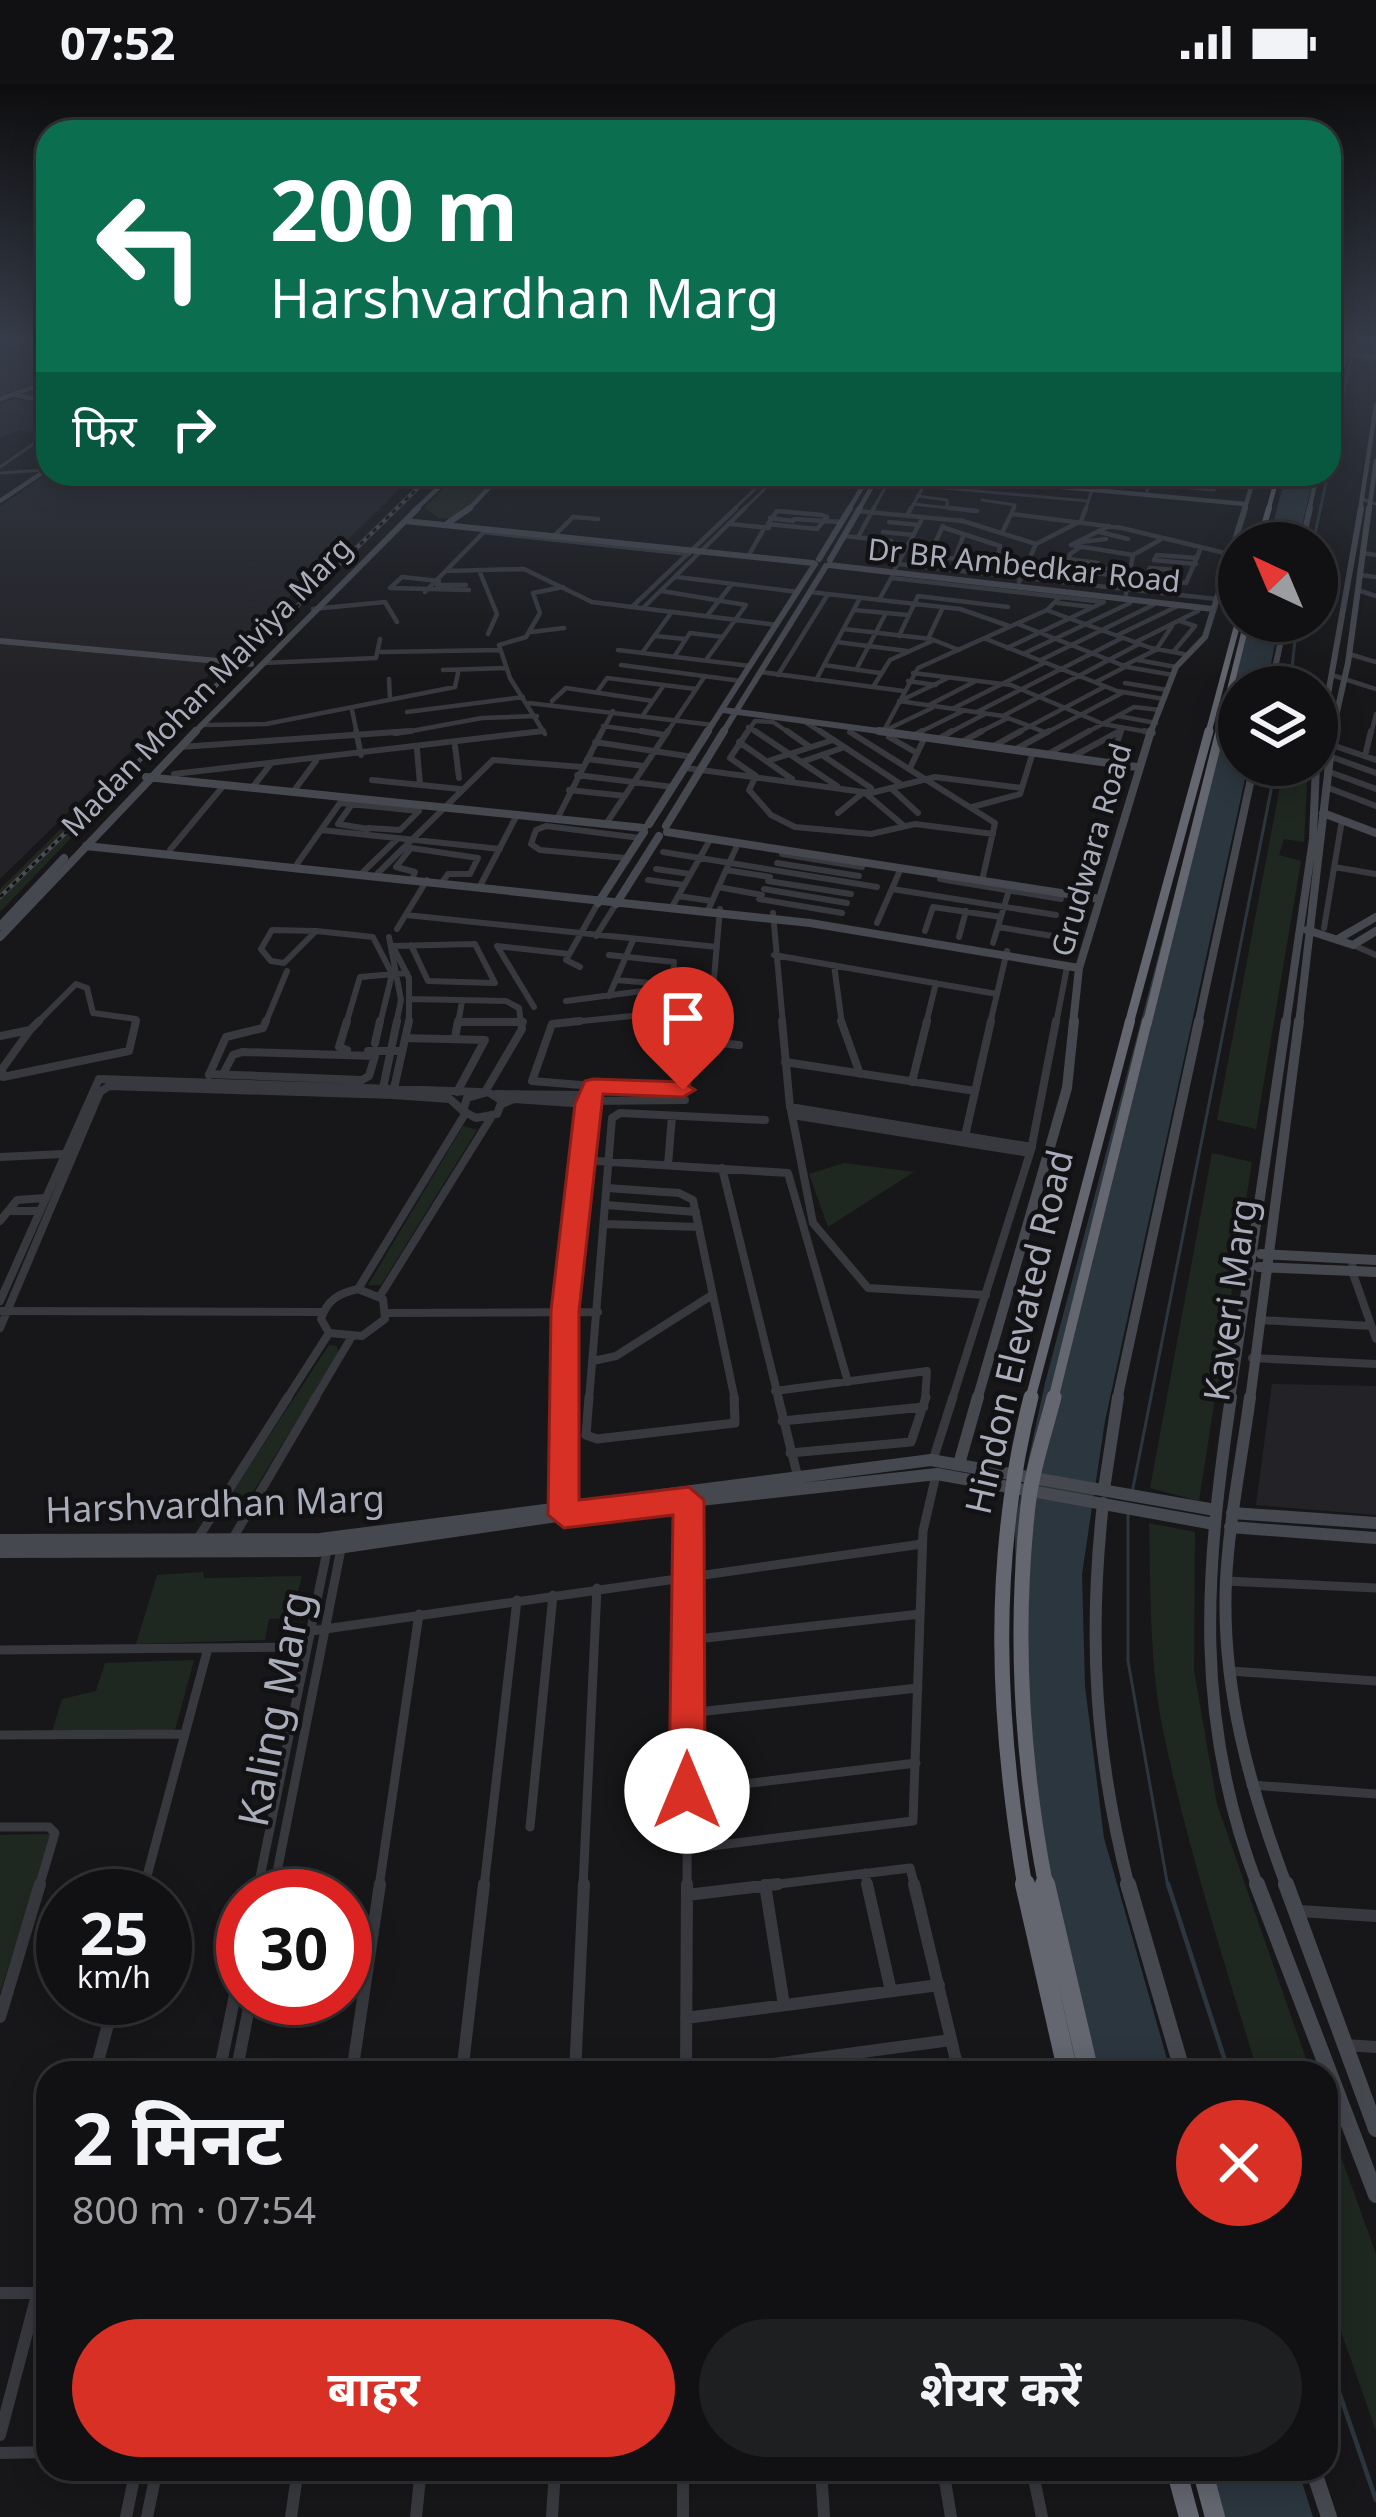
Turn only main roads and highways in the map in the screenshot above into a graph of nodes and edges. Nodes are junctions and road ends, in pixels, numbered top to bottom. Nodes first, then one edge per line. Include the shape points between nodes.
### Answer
1 (1278, 486) edge
2 (1268, 522) edge
3 (1237, 642) edge
4 (1238, 642) edge
5 (1065, 2061) edge
6 (1086, 2061) edge
7 (1179, 2481) edge
8 (1205, 2481) edge
9 (1189, 2517) edge
10 (1215, 2517) edge

1 - 2 highway
3 - 5 highway, Hindon Elevated Road, bridge via 1108,1098 1009,1491 999,1595 1004,1717 1032,1939
4 - 6 highway, Hindon Elevated Road, bridge via 1028,1501 1022,1736 1052,1939
7 - 9 highway
8 - 10 highway

